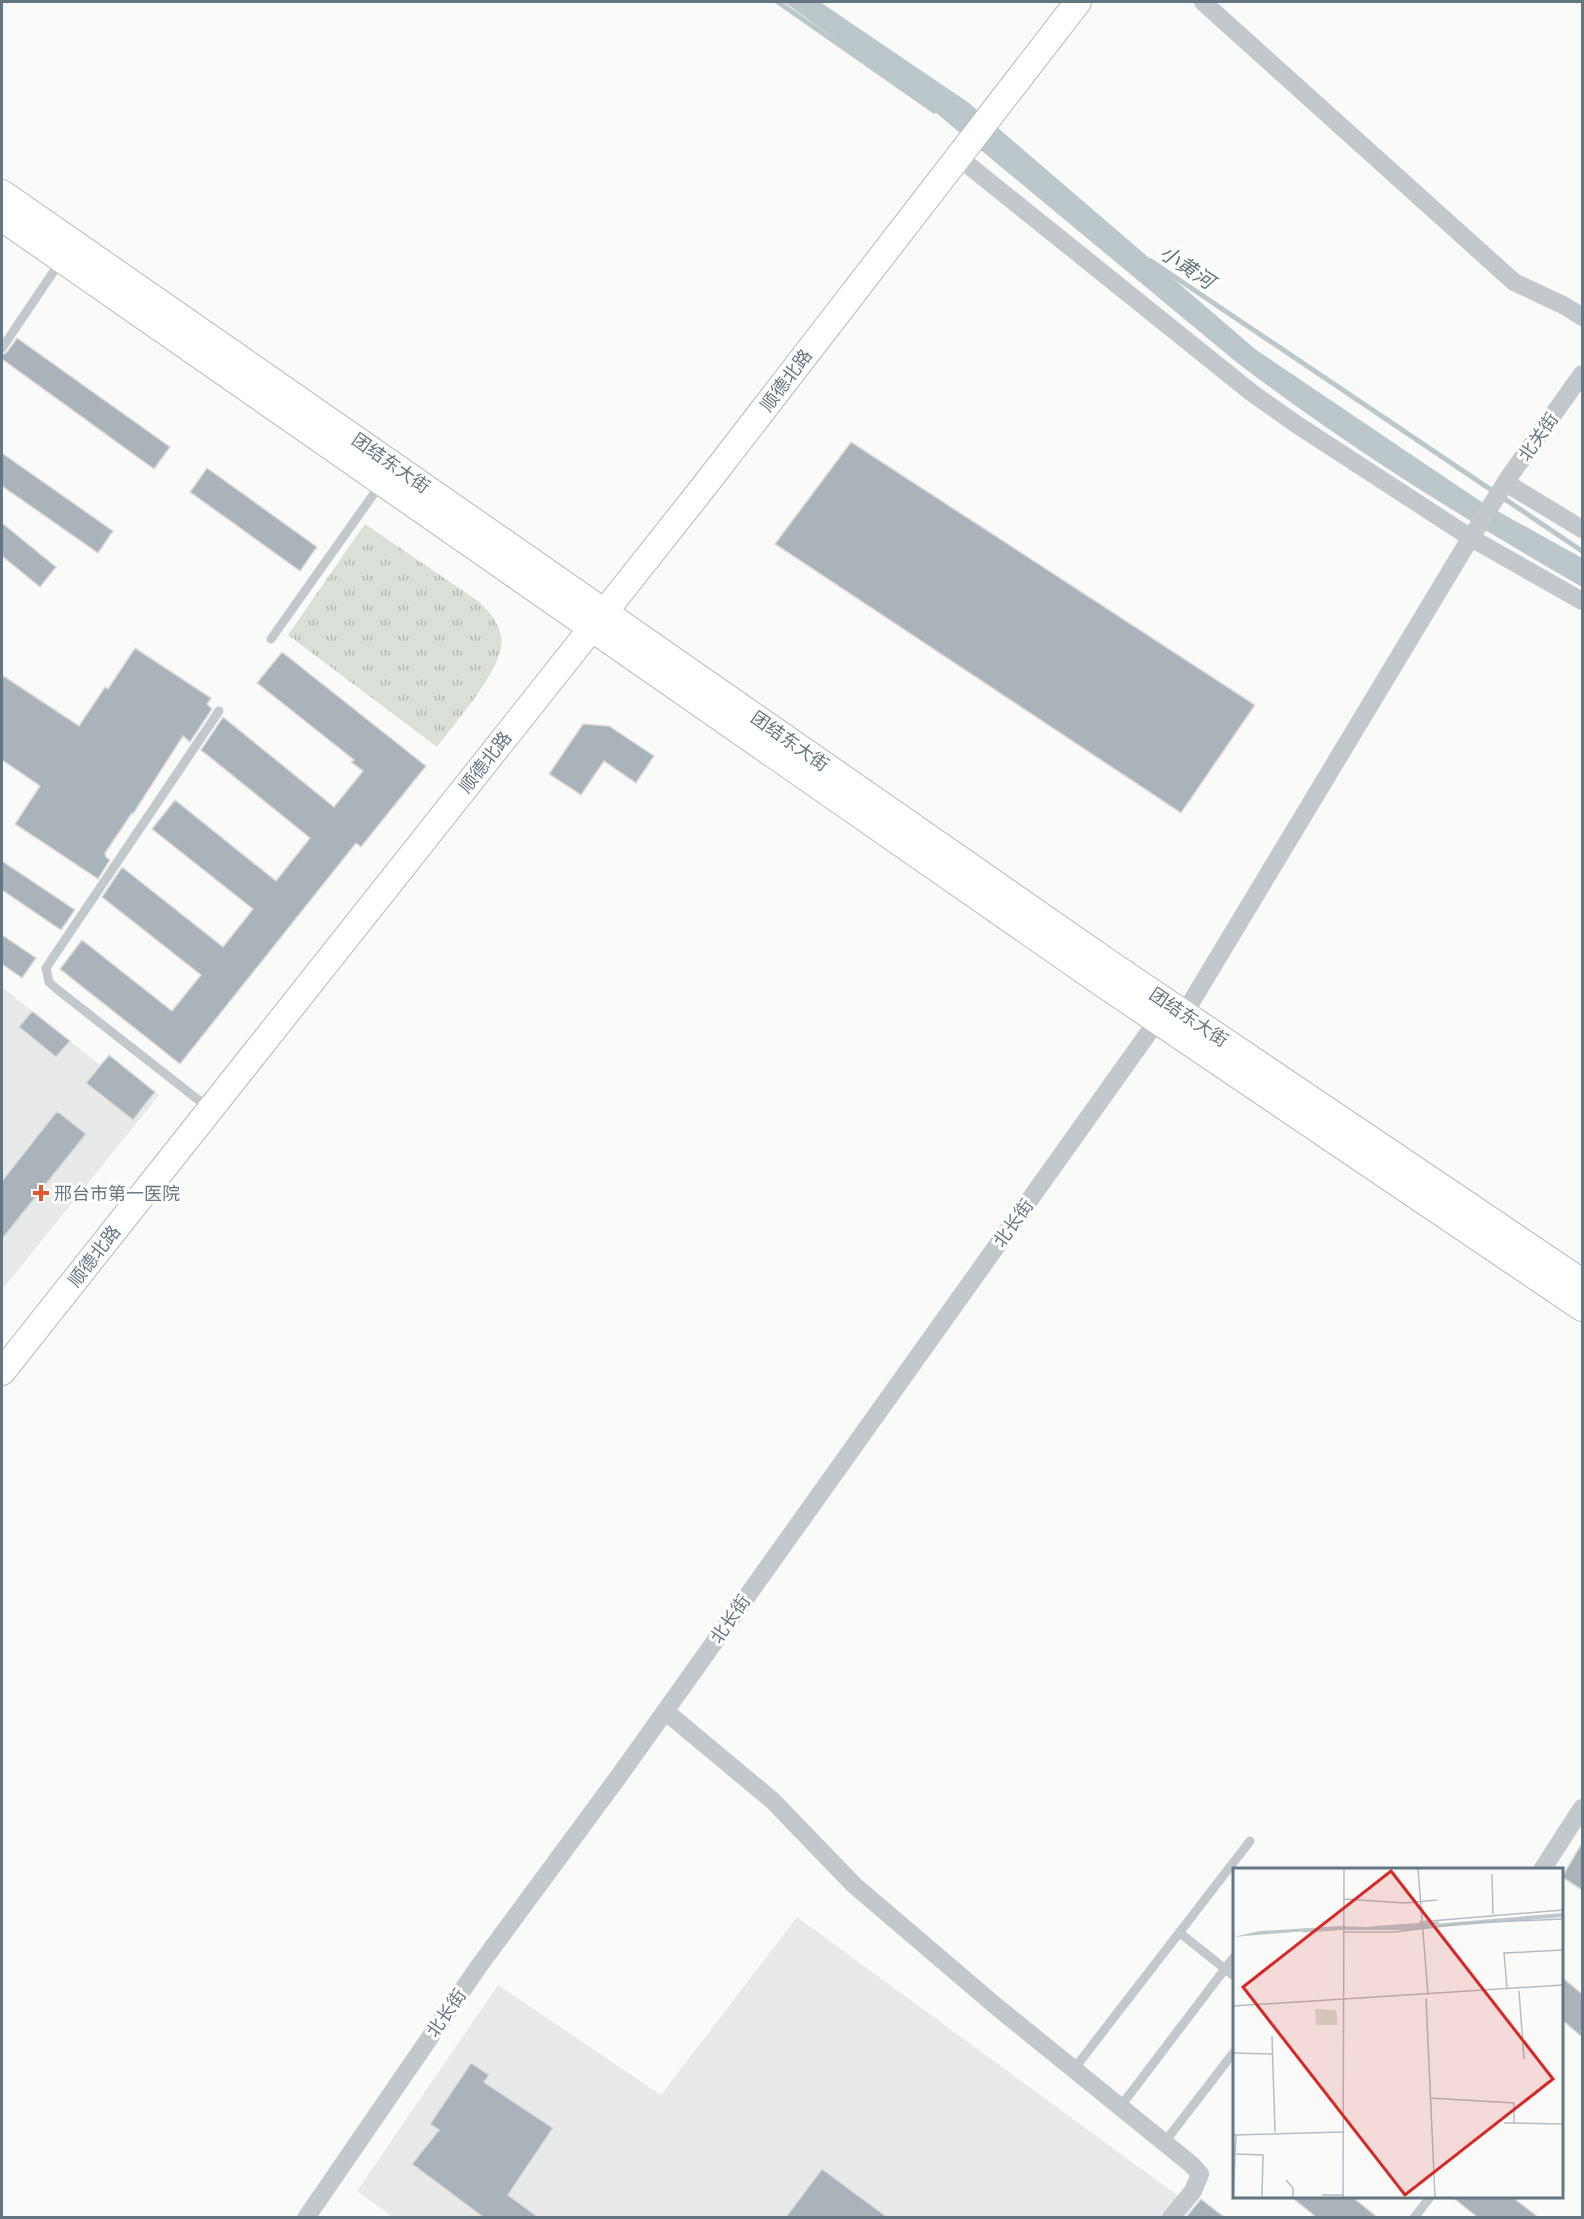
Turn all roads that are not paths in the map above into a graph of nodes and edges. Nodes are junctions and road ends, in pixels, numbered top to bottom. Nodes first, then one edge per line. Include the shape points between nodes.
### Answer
1 (1078, 2) edge
2 (1203, 2) edge
3 (960, 153) junction
4 (2, 192) edge
5 (2, 218) edge
6 (62, 260) junction
7 (1582, 317) edge
8 (2, 348) edge
9 (1582, 374) edge
10 (382, 483) junction
11 (1506, 483) junction
12 (1582, 529) edge
13 (1471, 538) junction
14 (1582, 601) edge
15 (598, 620) junction
16 (271, 639) dead end
17 (219, 711) dead end
18 (1184, 1014) junction
19 (1157, 1021) junction
20 (210, 1109) junction
21 (1582, 1282) edge
22 (1582, 1308) edge
23 (2, 1372) edge
24 (665, 1711) junction
25 (1582, 1808) edge
26 (1251, 1841) dead end
27 (1543, 1868) edge
28 (1180, 1933) junction
29 (1233, 1958) edge
30 (1225, 1969) junction
31 (1233, 1975) edge
32 (1233, 2053) edge
33 (1074, 2069) junction
34 (1120, 2107) junction
35 (1164, 2143) junction
36 (1429, 2198) edge
37 (306, 2217) edge
38 (1171, 2217) edge
39 (1414, 2217) edge

1 - 3 main road, 顺德北路
2 - 7 street via 1514,282
3 - 13 street via 1252,393
3 - 15 main road, 顺德北路
4 - 15 main road, 团结东大街
5 - 6 main road, 团结东大街
6 - 8 lane
6 - 10 main road, 团结东大街
9 - 11 street, 北关街
10 - 15 main road, 团结东大街
10 - 16 lane
11 - 12 street
11 - 13 street, 北关街
13 - 14 street
13 - 18 street, 北关街
15 - 18 main road, 团结东大街
15 - 19 main road, 团结东大街
15 - 20 main road, 顺德北路
17 - 20 lane via 46,968 49,982 58,990
18 - 21 main road, 团结东大街
19 - 22 main road, 团结东大街
19 - 24 street, 北长街
20 - 23 main road, 顺德北路
24 - 33 street via 773,1802 854,1885
24 - 37 street, 北长街 via 479,1966
25 - 27 street
26 - 28 lane
28 - 30 lane
28 - 33 lane
29 - 30 lane
30 - 31 lane
30 - 34 lane
32 - 35 lane
33 - 34 street
34 - 35 street
35 - 38 street via 1200,2174 1193,2191
36 - 39 lane

